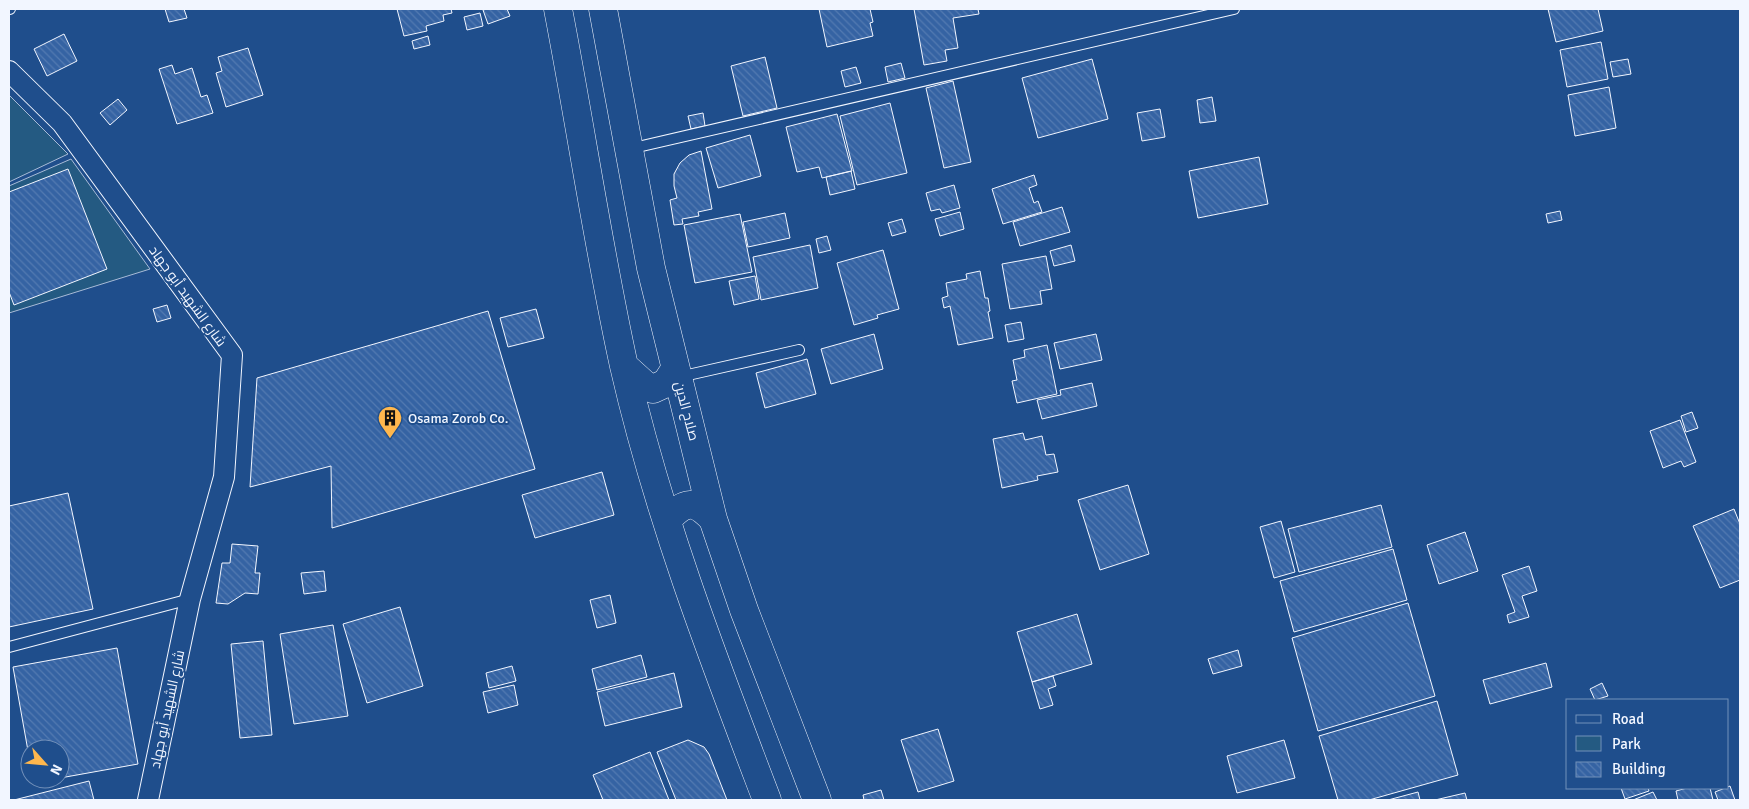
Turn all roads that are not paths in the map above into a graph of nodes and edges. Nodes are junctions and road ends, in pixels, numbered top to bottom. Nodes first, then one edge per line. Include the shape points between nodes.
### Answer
1 (558, 9) edge
2 (603, 9) edge
3 (1234, 9) edge
4 (9, 71) edge
5 (628, 149) junction
6 (799, 350) dead end
7 (624, 366) junction
8 (677, 373) junction
9 (713, 519) junction
10 (667, 520) junction
11 (190, 600) junction
12 (9, 647) edge
13 (148, 800) edge
14 (767, 800) edge
15 (817, 800) edge

1 - 7 highway
2 - 5 highway, صلاح الدين
3 - 5 lane
4 - 11 street, شارع الشهيد أبو جهاد via 62,123 232,355 224,477
5 - 8 highway, صلاح الدين via 651,268
6 - 8 lane
7 - 8 highway via 653,389
7 - 10 highway
8 - 9 highway, صلاح الدين
9 - 10 highway via 701,507 687,504
9 - 15 highway, صلاح الدين via 744,610
10 - 14 highway via 710,652
11 - 12 lane
11 - 13 street, شارع الشهيد أبو جهاد

